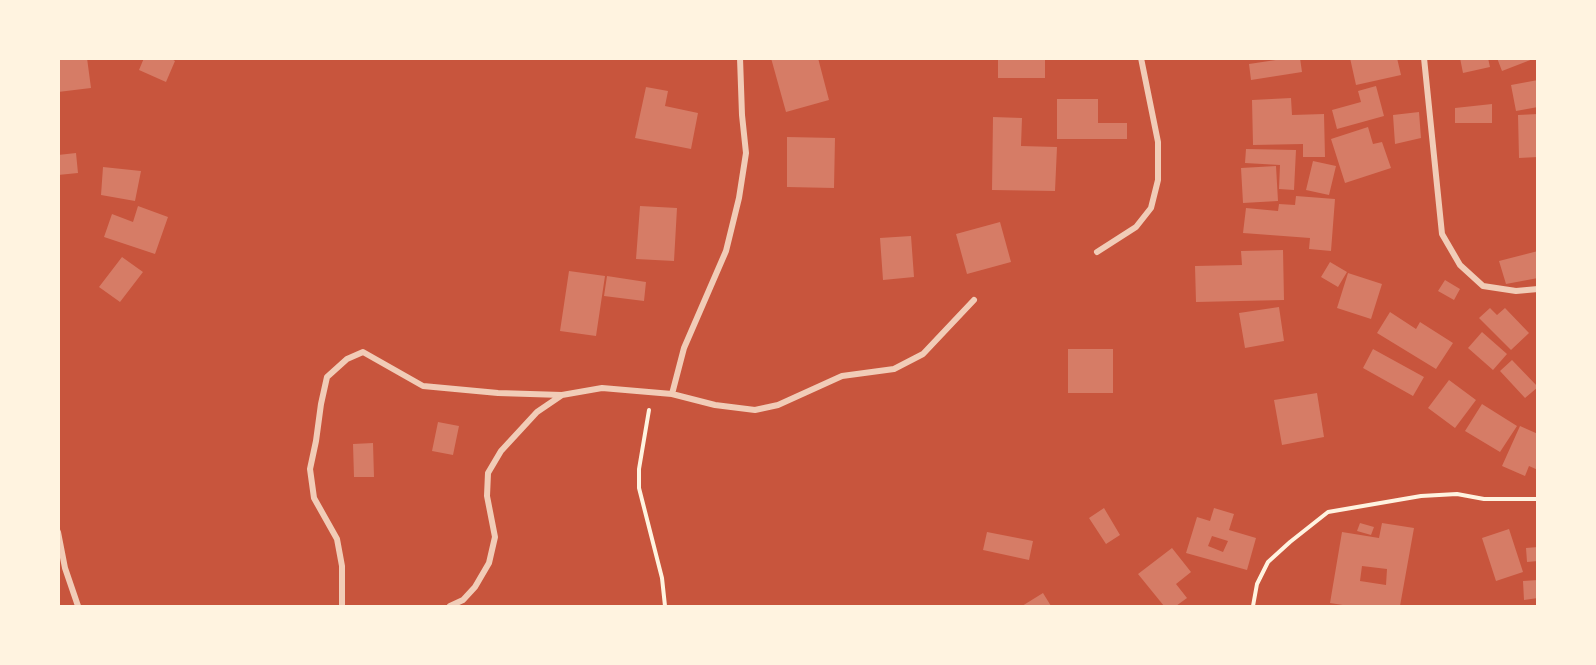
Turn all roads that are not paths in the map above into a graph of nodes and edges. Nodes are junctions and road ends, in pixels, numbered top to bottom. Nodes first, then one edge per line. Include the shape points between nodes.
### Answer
1 (740, 58) edge
2 (1141, 58) edge
3 (1424, 58) edge
4 (1097, 252) dead end
5 (1538, 289) edge
6 (974, 300) dead end
7 (672, 394) junction
8 (562, 395) junction
9 (58, 532) edge
10 (78, 606) edge
11 (342, 606) edge
12 (450, 606) edge

1 - 7 street via 746,153 739,198 726,251 684,348
2 - 4 street via 1158,142 1158,180 1151,208 1136,227
3 - 5 street via 1442,234 1460,265 1484,286 1516,291
6 - 7 street via 923,354 894,369 842,376 778,405 754,410
7 - 8 street via 602,388
8 - 11 street via 423,386 363,352 347,359 327,377 310,469 314,498 337,539
8 - 12 street via 537,412 501,451 488,473 487,496 495,537 489,563 475,587 463,600
9 - 10 street

